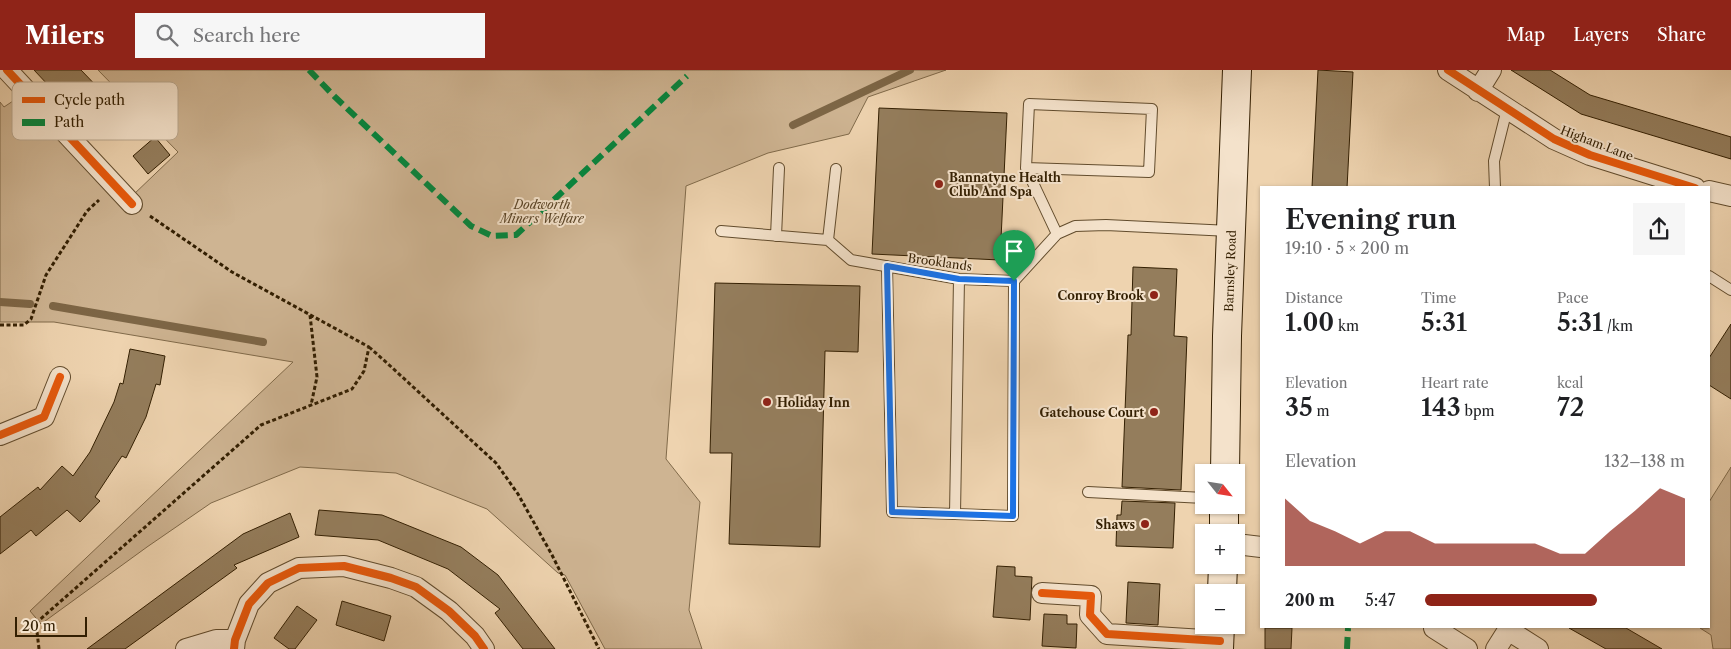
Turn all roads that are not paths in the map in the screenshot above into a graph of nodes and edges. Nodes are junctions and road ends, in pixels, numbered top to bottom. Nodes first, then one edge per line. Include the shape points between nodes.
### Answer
1 (7, 70) edge
2 (1237, 70) edge
3 (1448, 70) edge
4 (1491, 70) edge
5 (18, 82) edge
6 (1478, 91) junction
7 (1507, 108) junction
8 (72, 140) edge
9 (778, 168) dead end
10 (1026, 168) junction
11 (836, 169) dead end
12 (1651, 181) edge
13 (1495, 186) edge
14 (1682, 186) edge
15 (1710, 191) edge
16 (1731, 196) edge
17 (132, 204) road end
18 (721, 231) dead end
19 (1231, 231) junction
20 (1057, 234) junction
21 (776, 236) junction
22 (828, 240) junction
23 (887, 266) junction
24 (1710, 277) edge
25 (959, 279) junction
26 (1014, 281) junction
27 (1731, 290) edge
28 (60, 377) dead end
29 (0, 435) edge
30 (1225, 464) edge
31 (1088, 492) dead end
32 (1195, 498) edge
33 (955, 514) junction
34 (1245, 545) edge
35 (1260, 547) edge
36 (1042, 593) dead end
37 (1434, 628) edge
38 (1220, 638) edge
39 (235, 645) edge
40 (186, 649) edge
41 (484, 649) edge
42 (1467, 649) edge
43 (1496, 649) edge
44 (1538, 649) edge

1 - 5 street
2 - 19 main road, Barnsley Road
3 - 6 street, Higham Lane
4 - 6 street
6 - 7 street, Higham Lane
7 - 12 street, Higham Lane via 1554,139
7 - 13 lane via 1494,161
8 - 17 street
9 - 21 lane
10 - 10 lane via 1029,104 1152,110 1149,172
10 - 20 lane
11 - 22 lane
12 - 14 street, Higham Lane
15 - 16 street
18 - 21 lane
19 - 20 lane via 1106,225 1075,226
19 - 30 main road, Barnsley Road
20 - 26 lane
21 - 22 lane
22 - 23 lane, Brooklands via 851,260
23 - 25 lane, Brooklands
23 - 33 lane via 892,512
24 - 27 lane
25 - 26 lane, Brooklands
25 - 33 lane
26 - 33 lane via 1013,516
28 - 29 street via 44,417
31 - 32 lane
34 - 35 street
36 - 38 street via 1091,596 1090,615 1106,634
37 - 42 street
39 - 40 street via 216,640
39 - 41 street via 249,604 268,583 299,568 344,566 416,587 450,611
43 - 44 street via 1508,630

